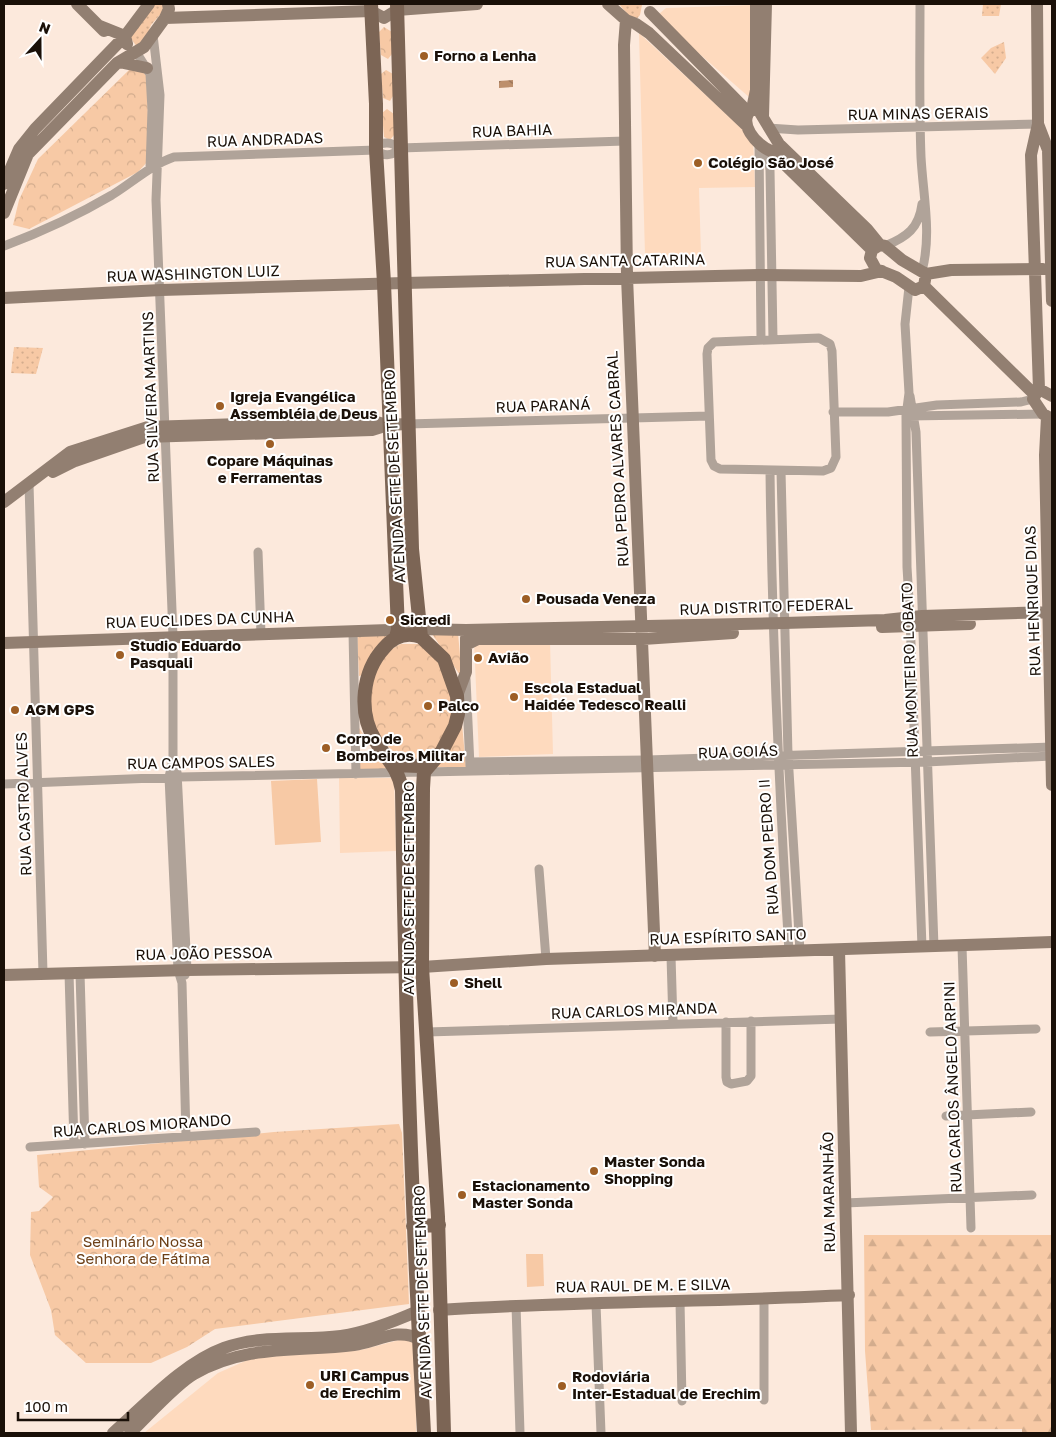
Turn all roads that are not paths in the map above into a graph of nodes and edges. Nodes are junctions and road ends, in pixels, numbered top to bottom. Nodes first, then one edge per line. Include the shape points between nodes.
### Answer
1 (77, 4) edge
2 (148, 4) edge
3 (170, 4) edge
4 (477, 4) edge
5 (608, 4) edge
6 (756, 4) edge
7 (766, 4) edge
8 (920, 4) edge
9 (1037, 4) edge
10 (373, 6) edge
11 (394, 6) edge
12 (648, 8) edge
13 (165, 18) junction
14 (631, 22) junction
15 (100, 26) junction
16 (153, 35) junction
17 (125, 36) junction
18 (114, 45) junction
19 (136, 52) junction
20 (119, 62) junction
21 (147, 68) junction
22 (75, 95) junction
23 (750, 110) junction
24 (766, 122) junction
25 (1038, 124) junction
26 (747, 126) junction
27 (920, 128) junction
28 (798, 130) junction
29 (625, 141) junction
30 (771, 146) junction
31 (400, 148) junction
32 (376, 150) junction
33 (153, 166) junction
34 (4, 184) edge
35 (923, 197) junction
36 (4, 213) edge
37 (759, 241) junction
38 (771, 241) junction
39 (4, 246) edge
40 (877, 250) junction
41 (1035, 269) junction
42 (1050, 269) junction
43 (882, 271) junction
44 (847, 274) junction
45 (759, 275) junction
46 (772, 275) junction
47 (627, 277) junction
48 (924, 277) junction
49 (384, 283) junction
50 (404, 283) junction
51 (909, 287) junction
52 (161, 290) junction
53 (4, 298) edge
54 (1052, 301) edge
55 (773, 339) junction
56 (761, 340) junction
57 (1036, 394) junction
58 (1052, 396) edge
59 (833, 412) junction
60 (910, 412) junction
61 (709, 416) junction
62 (632, 417) junction
63 (1048, 417) edge
64 (407, 424) junction
65 (388, 425) junction
66 (165, 430) junction
67 (770, 471) junction
68 (781, 471) junction
69 (29, 484) junction
70 (4, 502) edge
71 (412, 549) junction
72 (258, 552) dead end
73 (395, 552) junction
74 (1051, 616) edge
75 (916, 622) junction
76 (778, 626) junction
77 (353, 632) junction
78 (397, 633) junction
79 (420, 633) junction
80 (643, 633) junction
81 (261, 634) junction
82 (172, 636) junction
83 (468, 638) junction
84 (32, 642) junction
85 (4, 643) edge
86 (466, 672) junction
87 (354, 674) junction
88 (1052, 686) edge
89 (365, 690) junction
90 (457, 701) junction
91 (365, 710) junction
92 (354, 729) junction
93 (468, 730) junction
94 (1052, 752) edge
95 (926, 757) junction
96 (915, 758) junction
97 (777, 760) junction
98 (788, 760) junction
99 (647, 764) junction
100 (470, 766) junction
101 (427, 768) junction
102 (396, 769) junction
103 (356, 774) junction
104 (174, 777) junction
105 (38, 782) junction
106 (4, 784) edge
107 (1052, 785) edge
108 (539, 869) dead end
109 (1052, 942) edge
110 (962, 946) junction
111 (928, 947) junction
112 (839, 950) junction
113 (794, 951) junction
114 (655, 956) junction
115 (671, 956) junction
116 (546, 959) junction
117 (422, 967) junction
118 (404, 968) junction
119 (183, 970) junction
120 (43, 973) junction
121 (74, 973) junction
122 (4, 975) edge
123 (841, 1019) junction
124 (751, 1021) junction
125 (726, 1022) junction
126 (673, 1024) junction
127 (1036, 1029) dead end
128 (965, 1031) junction
129 (406, 1032) junction
130 (427, 1032) junction
131 (930, 1032) dead end
132 (1031, 1112) dead end
133 (967, 1115) junction
134 (946, 1116) dead end
135 (256, 1132) dead end
136 (186, 1136) junction
137 (74, 1144) junction
138 (85, 1144) junction
139 (30, 1147) dead end
140 (1032, 1195) dead end
141 (970, 1198) junction
142 (845, 1203) junction
143 (439, 1225) junction
144 (413, 1226) junction
145 (971, 1228) dead end
146 (848, 1295) junction
147 (764, 1300) junction
148 (680, 1301) junction
149 (596, 1304) junction
150 (516, 1305) junction
151 (439, 1310) junction
152 (418, 1311) junction
153 (362, 1337) junction
154 (419, 1339) junction
155 (764, 1400) dead end
156 (682, 1401) dead end
157 (113, 1433) edge
158 (130, 1433) edge
159 (424, 1433) edge
160 (444, 1433) edge
161 (520, 1433) edge
162 (601, 1433) edge
163 (851, 1433) edge

1 - 15 street
2 - 17 street
3 - 13 street
4 - 11 street
5 - 14 street
6 - 23 street via 756,90
7 - 24 street
8 - 27 street
9 - 25 street
10 - 11 street via 384,18
10 - 13 street
10 - 32 main road, AVENIDA SETE DE SETEMBRO
11 - 31 main road, AVENIDA SETE DE SETEMBRO
12 - 14 street via 642,23
12 - 23 street
13 - 16 street
14 - 26 street via 649,33
14 - 29 street, RUA PEDRO ALVARES CABRAL
15 - 17 street
15 - 18 street
16 - 19 street
16 - 33 street, RUA SILVEIRA MARTINS via 160,95
17 - 18 street
17 - 19 street via 129,48
18 - 22 street
19 - 20 street
19 - 21 street, RUA SILVEIRA MARTINS
20 - 21 street
20 - 22 street
21 - 33 street, RUA SILVEIRA MARTINS via 152,96
22 - 34 street via 19,149
22 - 36 street via 28,154
23 - 24 street via 759,111
23 - 26 street
24 - 28 street, RUA MINAS GERAIS
24 - 30 street
25 - 27 street, RUA MINAS GERAIS
25 - 41 street via 1031,155
25 - 42 street via 1048,150
26 - 30 street
27 - 28 street, RUA MINAS GERAIS
27 - 35 street
28 - 30 street, RUA MINAS GERAIS
29 - 31 street, RUA BAHIA
29 - 47 street, RUA PEDRO ALVARES CABRAL
30 - 37 street
30 - 38 street
30 - 40 street via 850,220
31 - 32 street, RUA BAHIA via 385,143
31 - 50 main road, AVENIDA SETE DE SETEMBRO
32 - 33 street, RUA ANDRADAS via 174,157
32 - 49 main road, AVENIDA SETE DE SETEMBRO
33 - 39 street, RUA ANDRADAS via 112,195 39,233
33 - 52 street, RUA SILVEIRA MARTINS
35 - 40 street via 917,226 906,236
35 - 48 street via 927,233
37 - 38 street
37 - 45 street
38 - 46 street
40 - 43 street via 873,266
40 - 44 street via 865,264
40 - 48 street via 902,260
41 - 42 street
41 - 48 street via 951,270
41 - 57 street
42 - 54 street
43 - 44 street, RUA SANTA CATARINA via 861,276
43 - 51 street
44 - 46 street, RUA SANTA CATARINA
45 - 46 street, RUA SANTA CATARINA
45 - 47 street, RUA SANTA CATARINA
45 - 56 street
46 - 55 street
47 - 50 street, RUA SANTA CATARINA
47 - 62 street, RUA PEDRO ALVARES CABRAL
48 - 51 street via 915,290
48 - 57 street
49 - 50 street, RUA SANTA CATARINA
49 - 52 street, RUA WASHINGTON LUIZ
49 - 65 main road, AVENIDA SETE DE SETEMBRO
50 - 64 main road, AVENIDA SETE DE SETEMBRO
51 - 60 street, RUA MONTEIRO LOBATO via 906,324
52 - 53 street, RUA WASHINGTON LUIZ
52 - 66 street, RUA SILVEIRA MARTINS
55 - 56 street
55 - 59 street via 819,338 830,344
56 - 61 street via 711,344 707,354
57 - 58 street
57 - 60 street via 1021,402
57 - 63 street
59 - 60 street
59 - 68 street via 836,457 831,468 823,471
60 - 63 street
60 - 75 street, RUA MONTEIRO LOBATO
60 - 75 street, RUA MONTEIRO LOBATO via 906,567
61 - 62 street, RUA PARANÁ
61 - 67 street via 714,466
62 - 64 street, RUA PARANÁ
62 - 80 street, RUA PEDRO ALVARES CABRAL
63 - 74 street, RUA HENRIQUE DIAS via 1045,455
64 - 65 street
64 - 71 main road, AVENIDA SETE DE SETEMBRO
65 - 66 street via 372,430
65 - 73 main road, AVENIDA SETE DE SETEMBRO
66 - 69 street via 93,455
66 - 82 street, RUA SILVEIRA MARTINS
67 - 68 street
67 - 76 street, RUA DOM PEDRO II
68 - 76 street, RUA DOM PEDRO II
69 - 70 street
69 - 84 street, RUA CASTRO ALVES
71 - 73 main road
71 - 79 main road, AVENIDA SETE DE SETEMBRO
72 - 81 street
73 - 78 main road, AVENIDA SETE DE SETEMBRO
74 - 75 street, RUA DISTRITO FEDERAL
74 - 88 street, RUA HENRIQUE DIAS
75 - 76 street, RUA DISTRITO FEDERAL
75 - 95 street, RUA MONTEIRO LOBATO
75 - 96 street, RUA MONTEIRO LOBATO
76 - 80 street, RUA DISTRITO FEDERAL
76 - 97 street, RUA DOM PEDRO II
76 - 98 street, RUA DOM PEDRO II
77 - 78 street, RUA EUCLIDES DA CUNHA
77 - 81 street, RUA EUCLIDES DA CUNHA
77 - 87 street
78 - 79 main road
78 - 89 main road, AVENIDA SETE DE SETEMBRO via 375,658
79 - 83 street, RUA DISTRITO FEDERAL
79 - 90 main road via 444,659
80 - 83 street, RUA DISTRITO FEDERAL
80 - 99 street, RUA PEDRO ALVARES CABRAL
81 - 82 street, RUA EUCLIDES DA CUNHA
82 - 84 street, RUA EUCLIDES DA CUNHA
82 - 104 street, RUA SILVEIRA MARTINS
83 - 86 street
84 - 85 street, RUA EUCLIDES DA CUNHA
84 - 105 street, RUA CASTRO ALVES
86 - 90 street
86 - 93 street
87 - 89 street
87 - 92 street
88 - 94 street, RUA HENRIQUE DIAS
89 - 91 main road, AVENIDA SETE DE SETEMBRO
90 - 93 street
90 - 101 main road, AVENIDA SETE DE SETEMBRO via 458,714 449,739
91 - 92 street
91 - 102 main road, AVENIDA SETE DE SETEMBRO via 375,740
92 - 103 street
93 - 100 street
94 - 95 street, RUA GOIÁS
94 - 107 street, RUA HENRIQUE DIAS
95 - 96 street, RUA GOIÁS
95 - 111 street, RUA MONTEIRO LOBATO
96 - 98 street, RUA GOIÁS
96 - 111 street, RUA MONTEIRO LOBATO
97 - 98 street, RUA GOIÁS
97 - 99 street, RUA GOIÁS
97 - 113 street, RUA DOM PEDRO II
98 - 113 street, RUA DOM PEDRO II
99 - 100 street, RUA GOIÁS
99 - 114 street, RUA PEDRO ALVARES CABRAL
100 - 101 street, RUA GOIÁS
101 - 102 main road
101 - 117 main road, AVENIDA SETE DE SETEMBRO
102 - 103 street, RUA CAMPOS SALES
102 - 118 main road, AVENIDA SETE DE SETEMBRO via 402,790
103 - 104 street, RUA CAMPOS SALES
104 - 105 street, RUA CAMPOS SALES
104 - 119 street, RUA SILVEIRA MARTINS
105 - 106 street, RUA CAMPOS SALES
105 - 120 street, RUA CASTRO ALVES
108 - 116 street
109 - 110 street, RUA ESPÍRITO SANTO
110 - 111 street, RUA ESPÍRITO SANTO
110 - 128 street, RUA CARLOS ÂNGELO ARPINI
111 - 112 street, RUA ESPÍRITO SANTO
112 - 113 street, RUA ESPÍRITO SANTO
112 - 123 street, RUA MARANHÃO
113 - 115 street, RUA ESPÍRITO SANTO
114 - 115 street, RUA ESPÍRITO SANTO
114 - 116 street, RUA ESPÍRITO SANTO
115 - 126 street
116 - 117 street, RUA ESPÍRITO SANTO
117 - 118 street, RUA ESPÍRITO SANTO
117 - 130 main road, AVENIDA SETE DE SETEMBRO
118 - 119 street, RUA JOÃO PESSOA
118 - 129 main road, AVENIDA SETE DE SETEMBRO
119 - 121 street, RUA JOÃO PESSOA
119 - 136 street, RUA SILVEIRA MARTINS
120 - 121 street, RUA JOÃO PESSOA
120 - 122 street, RUA JOÃO PESSOA
121 - 137 street
121 - 138 street
123 - 124 street, RUA CARLOS MIRANDA
123 - 142 street, RUA MARANHÃO
124 - 125 street, RUA CARLOS MIRANDA
124 - 125 street via 751,1076 747,1081 731,1084 726,1077
125 - 126 street, RUA CARLOS MIRANDA
126 - 130 street, RUA CARLOS MIRANDA
127 - 128 street
128 - 131 street
128 - 133 street, RUA CARLOS ÂNGELO ARPINI
129 - 130 main road
129 - 144 main road, AVENIDA SETE DE SETEMBRO
130 - 143 main road, AVENIDA SETE DE SETEMBRO
132 - 133 street
133 - 134 street
133 - 141 street, RUA CARLOS ÂNGELO ARPINI
135 - 136 street, RUA CARLOS MIORANDO
136 - 138 street, RUA CARLOS MIORANDO
137 - 138 street, RUA CARLOS MIORANDO
137 - 139 street, RUA CARLOS MIORANDO
140 - 141 street
141 - 142 street
141 - 145 street, RUA CARLOS ÂNGELO ARPINI
142 - 146 street, RUA MARANHÃO
143 - 144 main road
143 - 151 main road, AVENIDA SETE DE SETEMBRO
144 - 152 main road, AVENIDA SETE DE SETEMBRO
146 - 147 street, RUA RAUL DE M. E SILVA
146 - 163 street, RUA MARANHÃO
147 - 148 street, RUA RAUL DE M. E SILVA
147 - 155 street
148 - 149 street, RUA RAUL DE M. E SILVA
148 - 156 street
149 - 150 street, RUA RAUL DE M. E SILVA
149 - 162 street
150 - 151 street, RUA RAUL DE M. E SILVA
150 - 161 street
151 - 152 main road
151 - 160 main road, AVENIDA SETE DE SETEMBRO
152 - 153 street
152 - 154 main road, AVENIDA SETE DE SETEMBRO
153 - 154 street via 397,1333
153 - 157 street via 276,1339 225,1347 197,1360
153 - 158 street via 240,1354 219,1362 192,1375
154 - 159 main road, AVENIDA SETE DE SETEMBRO

